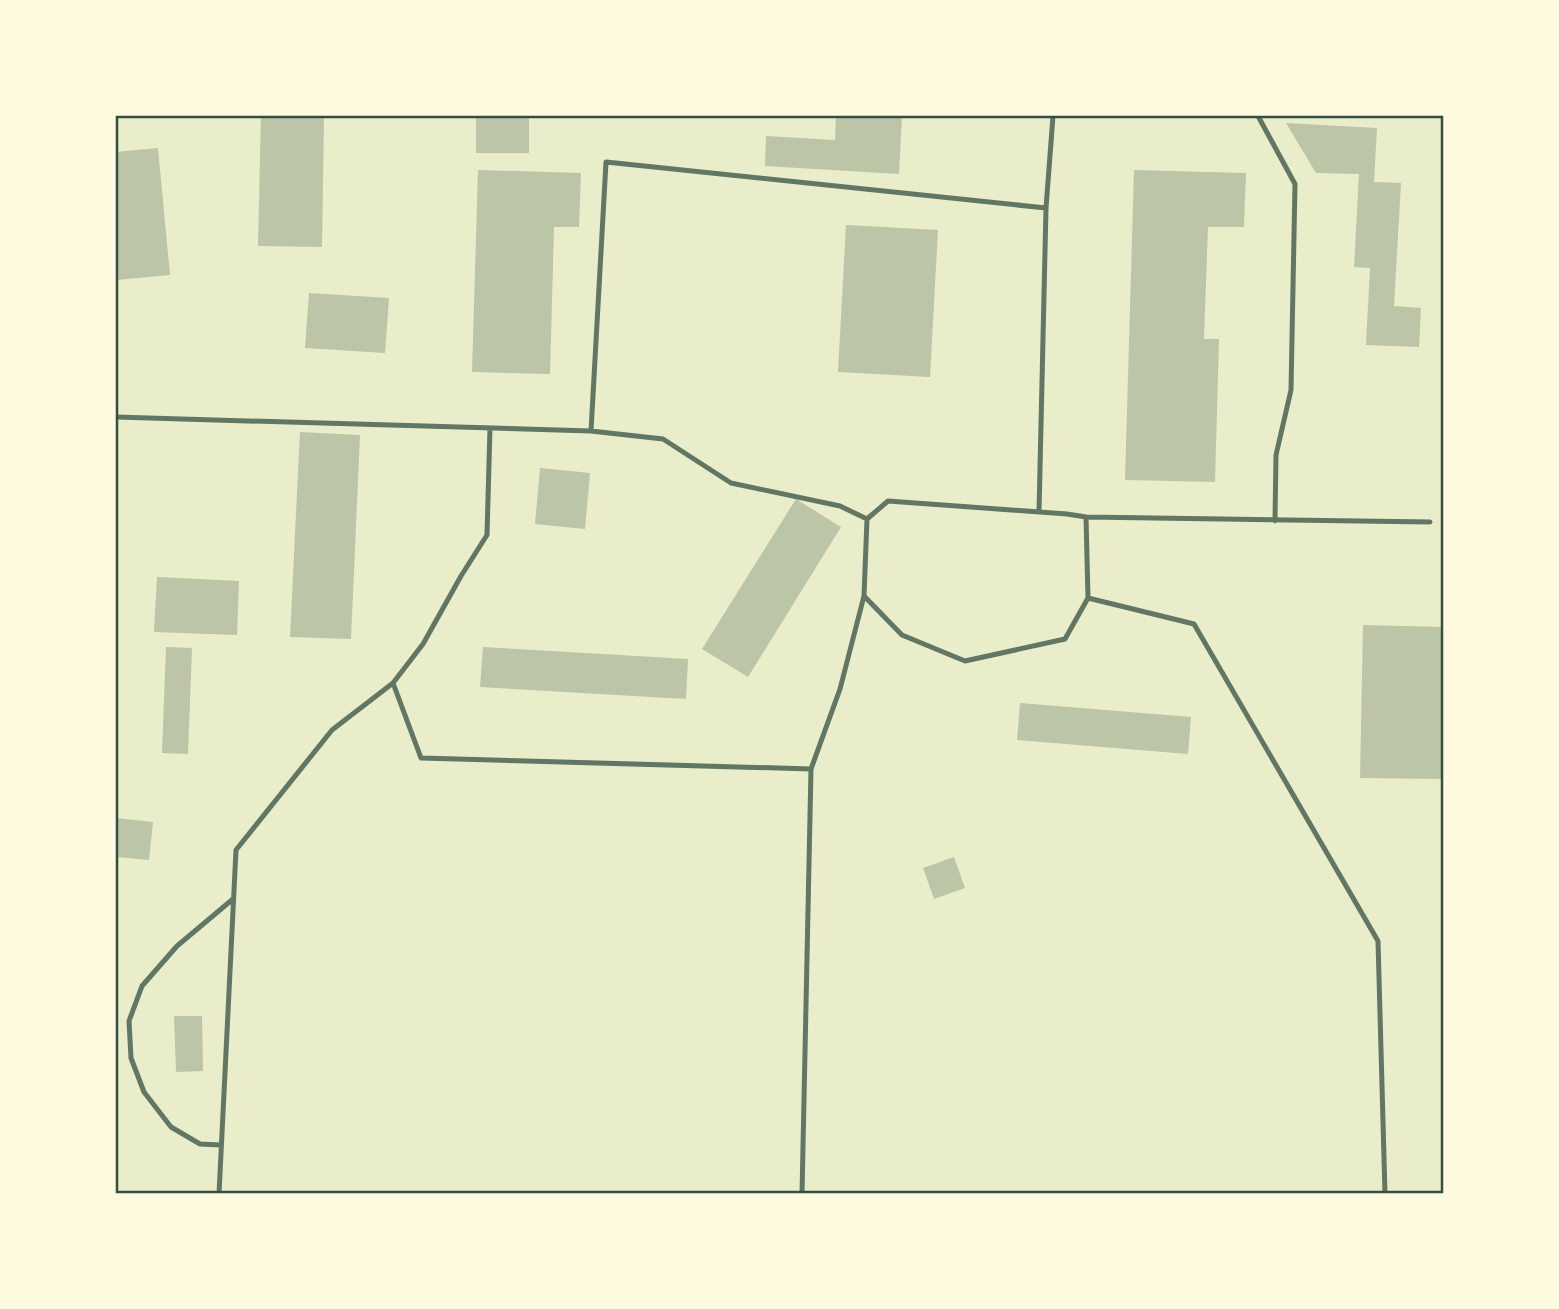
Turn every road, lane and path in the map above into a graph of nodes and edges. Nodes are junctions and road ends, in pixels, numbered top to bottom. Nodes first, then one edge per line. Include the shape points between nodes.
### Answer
1 (1053, 116) edge
2 (1258, 116) edge
3 (1046, 208) junction
4 (116, 417) edge
5 (491, 428) junction
6 (591, 431) junction
7 (1039, 512) junction
8 (1086, 517) junction
9 (867, 519) junction
10 (1275, 521) junction
11 (1430, 522) dead end
12 (864, 596) junction
13 (1088, 598) junction
14 (393, 683) junction
15 (811, 769) junction
16 (233, 899) junction
17 (221, 1145) junction
18 (219, 1194) edge
19 (802, 1194) edge
20 (1385, 1194) edge

1 - 3 lane
2 - 10 lane via 1295,184 1292,390 1276,455
3 - 6 lane via 606,162
3 - 7 lane
4 - 5 lane
5 - 6 lane
5 - 14 lane via 487,535 423,645
6 - 9 lane via 663,439 731,483 840,506
7 - 8 lane
7 - 9 lane via 888,501
8 - 10 lane
8 - 13 lane
9 - 12 lane
10 - 11 lane
12 - 13 lane via 902,635 965,660 1065,639
12 - 15 lane via 840,689
13 - 20 lane via 1194,624 1378,941
14 - 15 lane via 421,758
14 - 16 lane via 332,730 236,850
15 - 19 lane
16 - 17 lane
16 - 17 lane via 177,946 142,986 129,1021 131,1058 144,1092 171,1127 200,1144
17 - 18 lane

